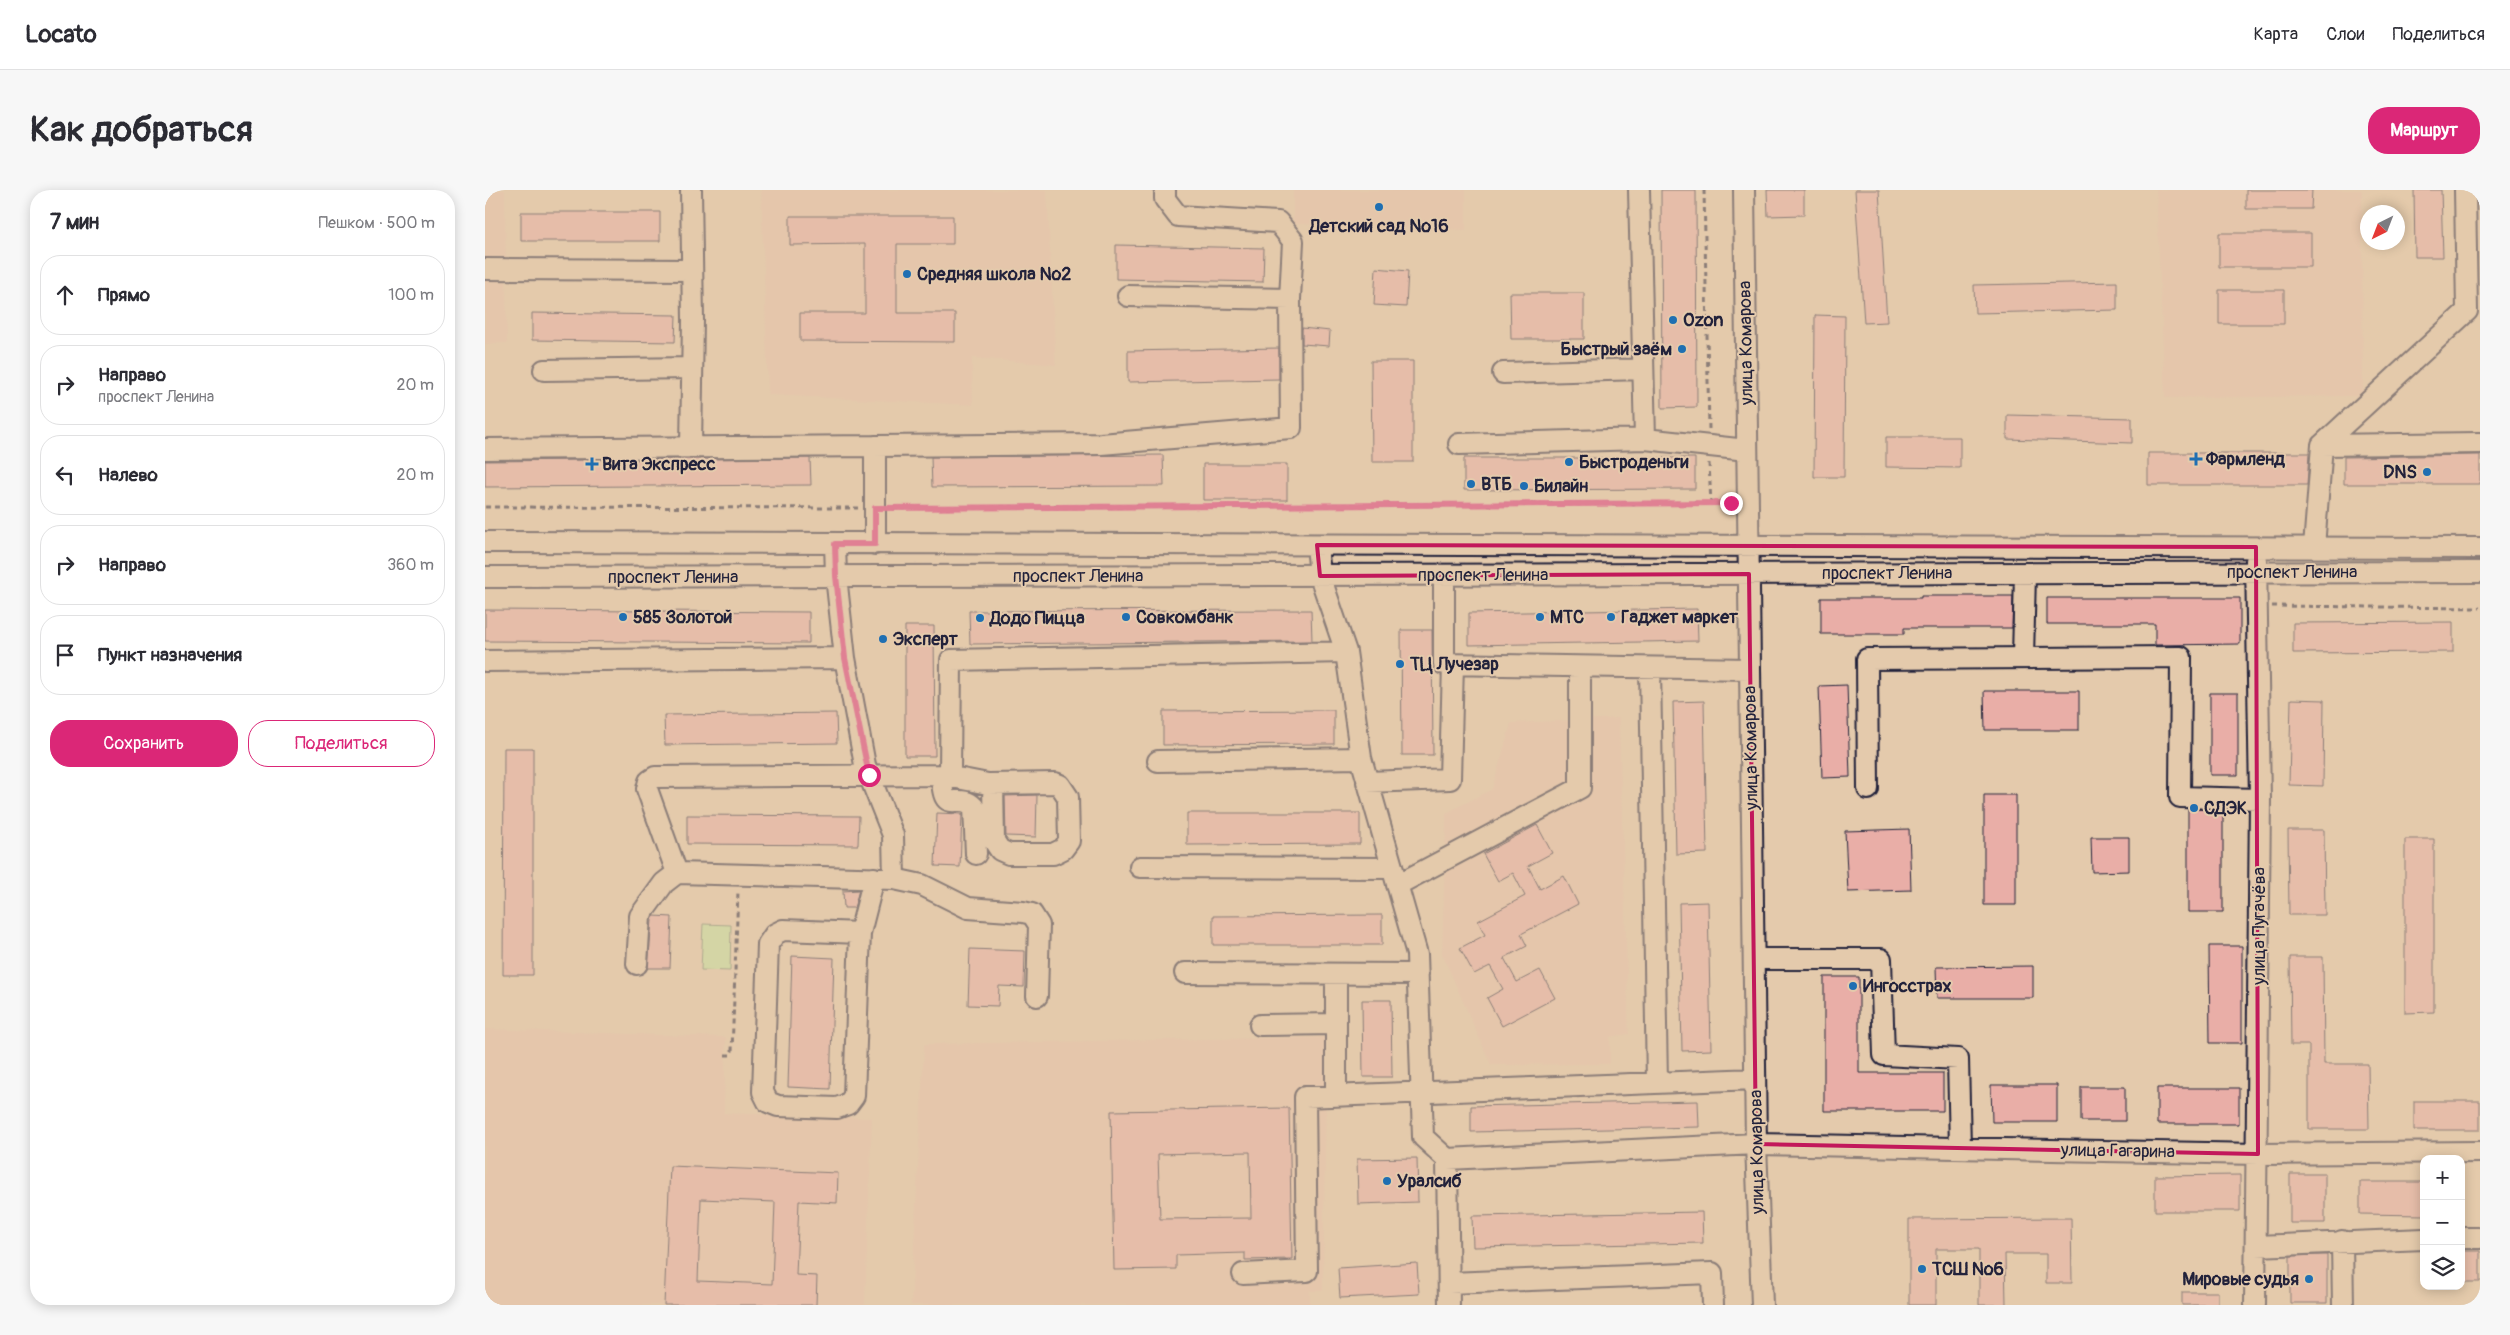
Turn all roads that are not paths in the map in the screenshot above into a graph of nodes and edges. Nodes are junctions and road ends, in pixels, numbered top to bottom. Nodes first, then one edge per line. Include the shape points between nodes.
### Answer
1 (691, 190) edge
2 (1165, 190) edge
3 (1639, 190) edge
4 (1744, 190) edge
5 (2465, 190) edge
6 (485, 269) edge
7 (692, 270) junction
8 (1129, 296) dead end
9 (1290, 299) junction
10 (692, 368) junction
11 (1643, 369) junction
12 (544, 370) dead end
13 (1503, 373) dead end
14 (1645, 439) junction
15 (2480, 443) edge
16 (1459, 444) dead end
17 (2322, 445) junction
18 (875, 446) junction
19 (691, 447) junction
20 (485, 449) edge
21 (1747, 450) junction
22 (485, 542) edge
23 (835, 544) junction
24 (875, 544) junction
25 (1317, 545) junction
26 (1749, 546) junction
27 (2256, 547) junction
28 (2314, 547) junction
29 (2480, 548) edge
30 (2256, 572) junction
31 (2480, 572) edge
32 (2025, 573) junction
33 (1749, 574) junction
34 (836, 576) junction
35 (1320, 576) junction
36 (1444, 576) junction
37 (485, 577) edge
38 (1345, 652) junction
39 (845, 658) junction
40 (2023, 658) junction
41 (485, 661) edge
42 (1453, 664) junction
43 (1580, 666) junction
44 (1650, 668) junction
45 (1750, 669) junction
46 (1361, 758) junction
47 (1158, 761) dead end
48 (869, 775) junction
49 (946, 775) junction
50 (1367, 782) junction
51 (993, 784) junction
52 (1868, 789) dead end
53 (2259, 799) junction
54 (976, 854) dead end
55 (1141, 867) dead end
56 (677, 873) junction
57 (1395, 876) junction
58 (874, 878) junction
59 (894, 879) junction
60 (860, 933) junction
61 (1754, 959) junction
62 (637, 964) dead end
63 (1185, 973) dead end
64 (1336, 974) junction
65 (1418, 974) junction
66 (1037, 996) dead end
67 (1336, 1024) junction
68 (1260, 1025) dead end
69 (1755, 1079) junction
70 (1657, 1083) junction
71 (1422, 1092) junction
72 (1336, 1095) junction
73 (1756, 1144) junction
74 (1960, 1148) junction
75 (2480, 1152) edge
76 (2258, 1154) junction
77 (1447, 1159) junction
78 (2465, 1238) edge
79 (2480, 1238) edge
80 (2420, 1239) edge
81 (2342, 1241) junction
82 (2256, 1246) junction
83 (1243, 1274) dead end
84 (1449, 1284) junction
85 (1449, 1305) edge
86 (1713, 1305) edge
87 (1762, 1305) edge
88 (2255, 1305) edge
89 (2343, 1305) edge

1 - 7 street
2 - 9 street via 1165,199 1177,216 1278,222 1293,240
3 - 11 street
4 - 21 street, улица Комарова
5 - 17 street via 2467,311
6 - 7 street
7 - 10 street
8 - 9 street
9 - 18 street via 1291,428 1101,444
10 - 12 street
10 - 19 street
11 - 13 street
11 - 14 street
14 - 16 street
14 - 21 street
15 - 17 street
17 - 28 street
18 - 19 street
18 - 24 street
19 - 20 street
21 - 26 street, улица Комарова
22 - 23 street, проспект Ленина
23 - 24 street, проспект Ленина
23 - 34 street
24 - 25 street, проспект Ленина
25 - 26 street, проспект Ленина
25 - 35 street
26 - 27 street, проспект Ленина
26 - 33 street, улица Комарова
27 - 28 street, проспект Ленина
27 - 30 street, улица Пугачёва
28 - 29 street, проспект Ленина
30 - 31 street, проспект Ленина
30 - 32 street, проспект Ленина
30 - 53 street, улица Пугачёва
32 - 33 street, проспект Ленина
32 - 40 street
33 - 36 street, проспект Ленина
33 - 45 street, улица Комарова
34 - 35 street, проспект Ленина
34 - 37 street, проспект Ленина
34 - 39 street
35 - 36 street, проспект Ленина
35 - 38 street
36 - 42 street via 1444,664
38 - 46 street
38 - 49 street via 951,660
39 - 41 street
39 - 48 street
40 - 52 street via 1867,659
40 - 53 street via 2181,657 2181,797
42 - 43 street
42 - 50 street via 1450,779
43 - 44 street
43 - 57 street via 1580,788
44 - 45 street
44 - 70 street
45 - 61 street, улица Комарова
46 - 47 street
46 - 50 street
48 - 49 street
48 - 56 street via 651,778 647,789
48 - 59 street via 893,835
49 - 51 street
49 - 54 street via 942,792 945,798 974,807
50 - 57 street
51 - 51 street via 1055,783 1065,789 1069,841 1063,849 1053,854 1009,854 999,850 994,841
53 - 76 street, улица Пугачёва
55 - 57 street
56 - 58 street
56 - 62 street via 664,884 640,916
57 - 65 street via 1417,954
58 - 59 street
58 - 60 street
59 - 66 street via 922,885 968,908 1032,914 1039,925
60 - 60 street via 854,1096 837,1108 773,1105 763,1092 768,944 775,934 783,930
61 - 69 street, улица Комарова
61 - 74 street via 1881,960 1884,1054 1958,1059
63 - 64 street
64 - 65 street
64 - 67 street
65 - 71 street
67 - 68 street
67 - 72 street
69 - 70 street
69 - 73 street, улица Комарова
70 - 71 street
71 - 72 street
71 - 77 street via 1423,1137
72 - 83 street via 1305,1096 1307,1271
73 - 74 street, улица Гагарина
73 - 77 street, улица Гагарина
73 - 87 street, улица Комарова
74 - 76 street, улица Гагарина
75 - 76 street, улица Гагарина
76 - 82 street, улица Пугачёва
77 - 84 street
78 - 79 street
80 - 81 street
81 - 82 street
81 - 89 street
82 - 88 street, улица Пугачёва
84 - 85 street
84 - 86 street via 1712,1273

